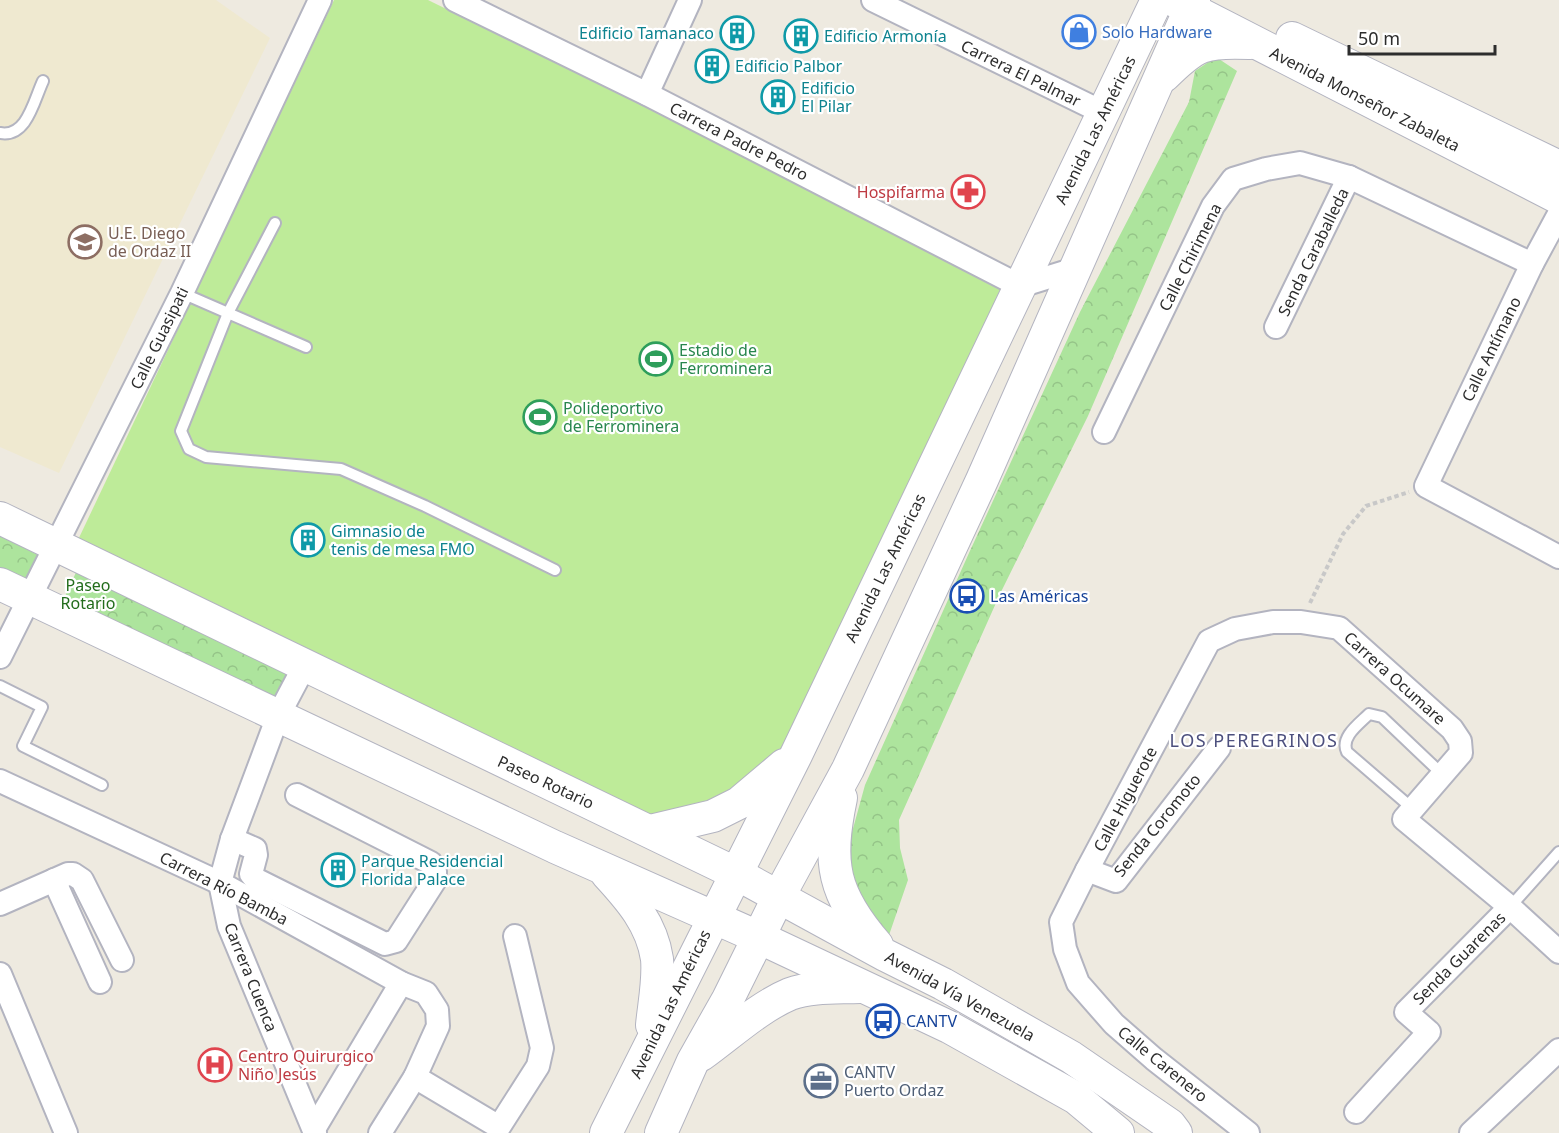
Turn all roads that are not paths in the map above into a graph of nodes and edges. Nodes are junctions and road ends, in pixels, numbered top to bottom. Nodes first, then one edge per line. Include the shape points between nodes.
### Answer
1 (320, 0) edge
2 (455, 0) edge
3 (690, 0) edge
4 (873, 0) edge
5 (1157, 0) edge
6 (1192, 2) edge
7 (1256, 43) junction
8 (43, 81) dead end
9 (1157, 83) junction
10 (647, 94) junction
11 (1104, 114) junction
12 (0, 133) edge
13 (1559, 166) edge
14 (1349, 177) junction
15 (1559, 198) edge
16 (1559, 214) edge
17 (275, 223) dead end
18 (1553, 240) edge
19 (1532, 264) junction
20 (1075, 269) junction
21 (1020, 286) junction
22 (182, 293) junction
23 (228, 313) junction
24 (1276, 327) dead end
25 (306, 347) dead end
26 (1104, 432) dead end
27 (0, 518) edge
28 (57, 545) junction
29 (1559, 557) edge
30 (555, 570) dead end
31 (0, 584) edge
32 (29, 598) junction
33 (1274, 622) joint
34 (0, 657) edge
35 (305, 665) junction
36 (0, 686) edge
37 (278, 716) junction
38 (1219, 748) dead end
39 (796, 755) junction
40 (848, 769) junction
41 (1443, 775) junction
42 (0, 781) edge
43 (102, 785) dead end
44 (297, 795) dead end
45 (1413, 809) junction
46 (650, 831) junction
47 (232, 839) junction
48 (1559, 852) edge
49 (601, 867) junction
50 (1087, 870) junction
51 (735, 873) junction
52 (54, 880) junction
53 (220, 884) junction
54 (779, 896) junction
55 (0, 904) edge
56 (1510, 908) junction
57 (713, 917) junction
58 (1061, 922) joint
59 (515, 936) dead end
60 (758, 937) junction
61 (1559, 952) edge
62 (885, 955) junction
63 (122, 960) dead end
64 (0, 974) edge
65 (100, 982) dead end
66 (401, 983) junction
67 (865, 987) junction
68 (8, 1016) edge
69 (650, 1044) junction
70 (1559, 1050) edge
71 (693, 1060) junction
72 (415, 1077) junction
73 (1356, 1112) dead end
74 (497, 1130) edge
75 (314, 1131) edge
76 (66, 1133) edge
77 (380, 1133) edge
78 (606, 1133) edge
79 (661, 1133) edge
80 (1118, 1133) edge
81 (1176, 1133) edge
82 (1248, 1133) edge
83 (1471, 1133) edge

1 - 22 street, Calle Guasipati
2 - 10 street, Carrera Padre Pedro
3 - 10 street
4 - 11 street, Carrera El Palmar
5 - 11 main road, Avenida Las Américas
6 - 7 main road, Avenida Monseñor Zabaleta
6 - 9 main road
6 - 13 main road, Avenida Monseñor Zabaleta
7 - 9 main road via 1199,46
7 - 15 main road, Avenida Monseñor Zabaleta
8 - 12 lane via 22,126 12,133
9 - 20 main road
10 - 21 street, Carrera Padre Pedro
11 - 21 main road, Avenida Las Américas
14 - 19 street, Calle Chirimena
14 - 24 street, Senda Caraballeda
14 - 26 street, Calle Chirimena via 1300,164 1233,179 1214,206
16 - 18 street, Calle Antímano
17 - 23 lane
18 - 19 street, Calle Antímano
19 - 29 street, Calle Antímano via 1426,486
20 - 21 street
20 - 40 main road
21 - 39 main road, Avenida Las Américas
22 - 23 lane
22 - 28 street, Calle Guasipati
23 - 25 lane
23 - 30 lane via 181,430 189,449 206,456 341,469
27 - 28 main road, Paseo Rotario
28 - 32 street, Calle Guasipati
28 - 35 main road, Paseo Rotario
31 - 32 main road
32 - 34 street, Calle Guasipati
32 - 37 main road
33 - 41 street, Carrera Ocumare via 1339,628 1452,729 1460,741 1461,753
33 - 50 street, Calle Higuerote via 1234,629 1209,641
35 - 37 street, Carrera Cuenca
35 - 46 main road, Paseo Rotario
36 - 43 lane via 42,707 23,746
37 - 47 street, Carrera Cuenca
37 - 49 main road
38 - 50 street, Senda Coromoto via 1116,880
39 - 46 main road via 740,803 713,816
39 - 51 main road, Avenida Las Américas
40 - 54 main road
40 - 62 main road via 834,835 834,864 851,911
41 - 45 street, Carrera Ocumare
41 - 45 lane via 1376,714 1369,714 1345,739 1347,752
42 - 53 street, Carrera Río Bamba
44 - 47 street via 431,863 435,880 396,941 385,944 255,879 251,873 255,849
45 - 56 street via 1404,819
46 - 51 main road, Paseo Rotario
47 - 53 street, Carrera Cuenca
48 - 56 lane
49 - 57 main road
49 - 69 main road via 647,924 657,959
50 - 58 street, Calle Higuerote
51 - 54 main road, Avenida Vía Venezuela
51 - 57 main road, Avenida Las Américas
52 - 55 street
52 - 63 street via 73,874 82,880
52 - 65 street
53 - 66 street, Carrera Río Bamba
53 - 75 street, Carrera Cuenca via 229,926
54 - 60 main road
54 - 62 main road, Avenida Vía Venezuela
56 - 61 street
56 - 73 street, Senda Guarenas via 1406,1012 1429,1032
57 - 60 main road, Avenida Vía Venezuela
57 - 69 main road, Avenida Las Américas
58 - 82 street, Calle Carenero via 1065,949 1078,983 1114,1024
59 - 74 street via 542,1048 538,1066
60 - 67 main road, Avenida Vía Venezuela
60 - 71 main road
62 - 81 main road, Avenida Vía Venezuela via 1071,1057
64 - 68 street
66 - 72 street, Carrera Río Bamba via 426,993 437,1010 438,1026
66 - 75 street
67 - 71 main road via 791,994 765,1007
67 - 80 main road, Avenida Vía Venezuela via 949,1027 1076,1098
68 - 76 street
69 - 78 main road, Avenida Las Américas
70 - 83 street
71 - 79 main road
72 - 74 street
72 - 77 street

